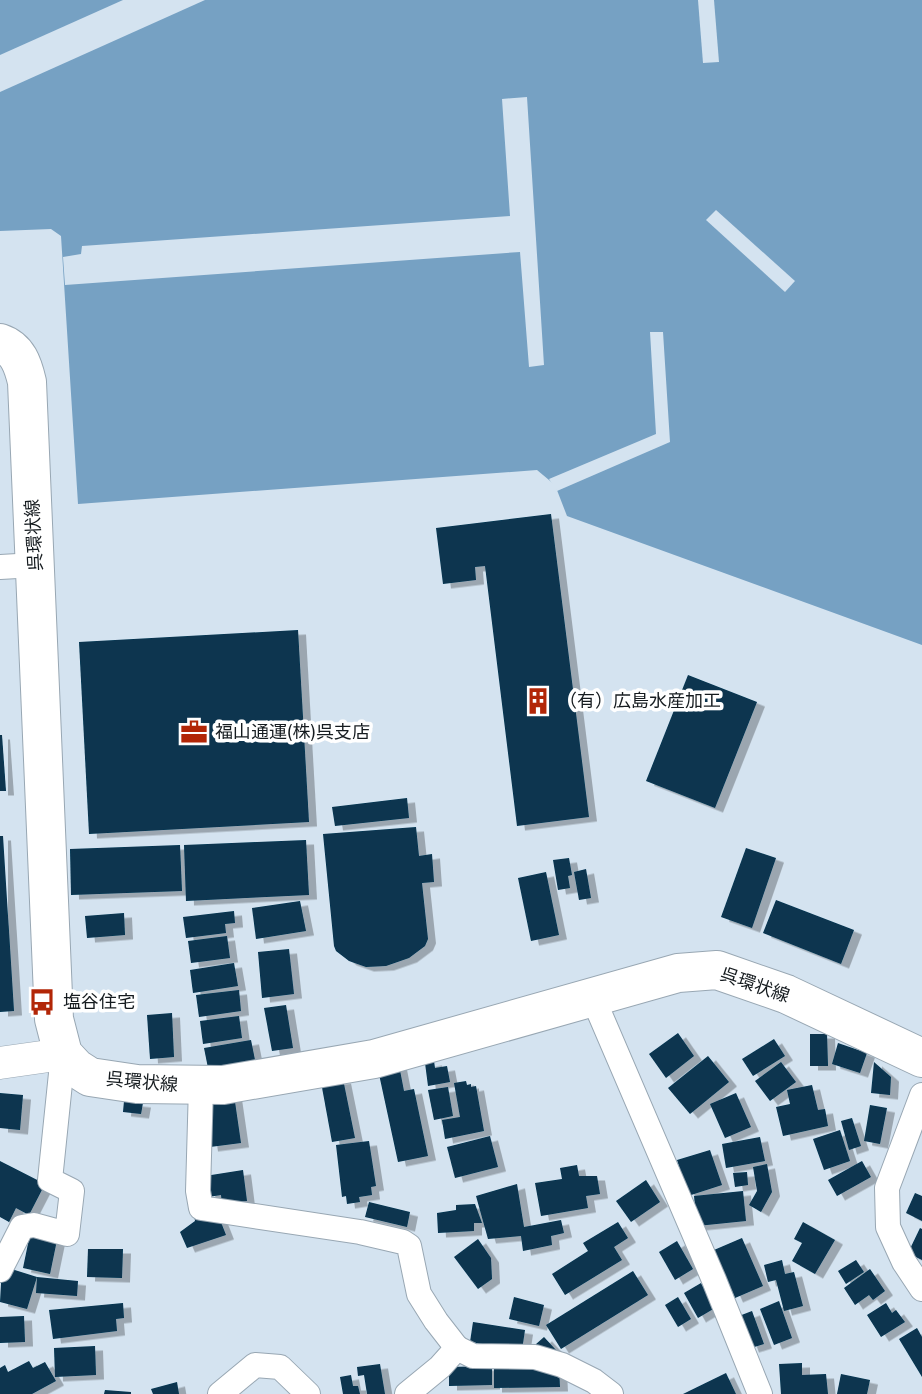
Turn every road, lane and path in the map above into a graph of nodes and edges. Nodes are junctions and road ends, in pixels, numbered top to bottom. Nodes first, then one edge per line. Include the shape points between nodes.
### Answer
1 (0, 343) edge
2 (18, 566) edge
3 (593, 998) junction
4 (63, 1054) junction
5 (922, 1058) edge
6 (0, 1063) edge
7 (201, 1086) junction
8 (922, 1095) edge
9 (0, 1270) edge
10 (922, 1289) edge
11 (457, 1348) junction
12 (220, 1394) edge
13 (308, 1394) edge
14 (407, 1394) edge
15 (611, 1394) edge
16 (760, 1394) edge

1 - 2 main road, 呉環状線 via 11,347 23,365 27,383
2 - 4 main road, 呉環状線 via 54,1019
3 - 5 main road, 呉環状線 via 678,973 717,970 786,994
3 - 7 main road, 呉環状線 via 374,1059
3 - 16 street
4 - 6 street
4 - 7 main road, 呉環状線 via 90,1077
4 - 9 street via 50,1180 72,1191 67,1234 34,1225 22,1227
7 - 11 street via 201,1208 403,1241 409,1246 419,1294
8 - 10 street via 887,1188 888,1227
11 - 14 street
11 - 15 street via 473,1356 535,1357 562,1365
12 - 13 street via 255,1365 280,1367

